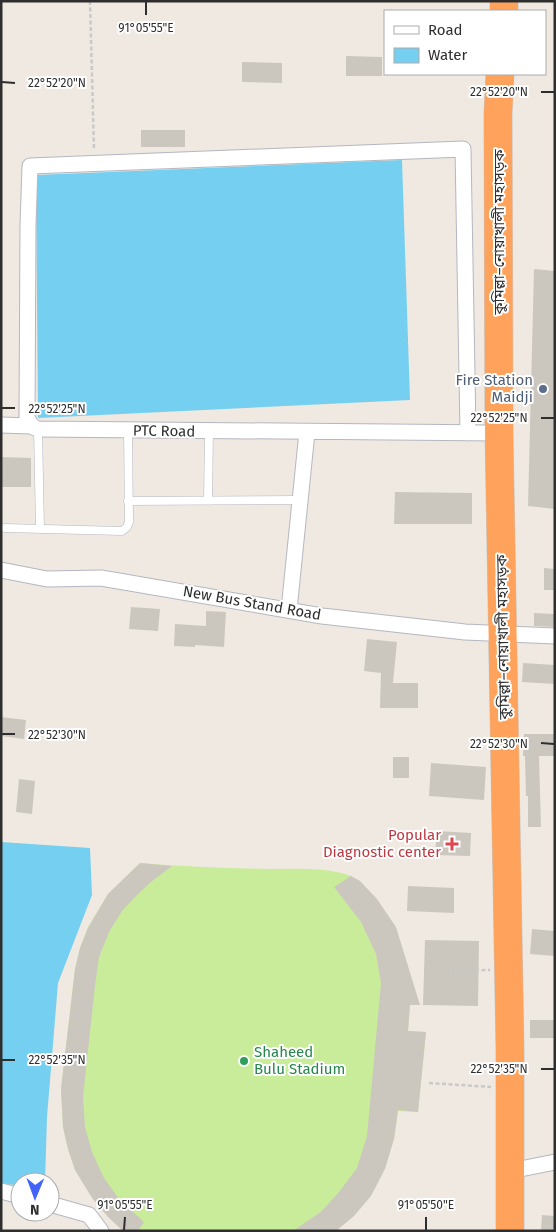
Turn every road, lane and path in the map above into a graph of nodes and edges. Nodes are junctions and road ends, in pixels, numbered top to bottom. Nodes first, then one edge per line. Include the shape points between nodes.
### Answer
1 (90, 1) edge
2 (500, 75) edge
3 (94, 152) dead end
4 (1, 425) edge
5 (34, 427) junction
6 (128, 430) junction
7 (209, 431) junction
8 (307, 432) junction
9 (468, 433) junction
10 (499, 434) junction
11 (300, 500) junction
12 (128, 501) junction
13 (208, 501) junction
14 (5, 528) dead end
15 (40, 529) junction
16 (1, 570) edge
17 (289, 610) junction
18 (503, 634) junction
19 (555, 636) edge
20 (509, 969) junction
21 (449, 971) dead end
22 (429, 1083) dead end
23 (510, 1088) junction
24 (555, 1162) edge
25 (510, 1171) junction
26 (60, 1207) edge
27 (101, 1231) edge
28 (510, 1231) edge

1 - 3 path
2 - 10 highway, কুমিল্লা–নোয়াখালী মহাসড়ক
4 - 5 street, PTC Road
5 - 6 street, PTC Road
5 - 9 street via 27,418 30,166 463,150
5 - 15 lane
6 - 7 street, PTC Road
6 - 12 lane
7 - 8 street, PTC Road
7 - 13 lane
8 - 9 street, PTC Road
8 - 11 street
9 - 10 street, PTC Road
10 - 18 highway, কুমিল্লা–নোয়াখালী মহাসড়ক
11 - 13 lane
11 - 17 street
12 - 13 lane
12 - 15 lane via 127,527 122,530
14 - 15 lane
16 - 17 street, New Bus Stand Road via 47,579 101,578
17 - 18 street, New Bus Stand Road
18 - 19 street, New Bus Stand Road
18 - 20 highway, কুমিল্লা–নোয়াখালী মহাসড়ক
20 - 21 path
20 - 23 highway, কুমিল্লা–নোয়াখালী মহাসড়ক
22 - 23 path
23 - 25 highway, কুমিল্লা–নোয়াখালী মহাসড়ক
24 - 25 street
25 - 28 highway, কুমিল্লা–নোয়াখালী মহাসড়ক
26 - 27 street via 89,1215

